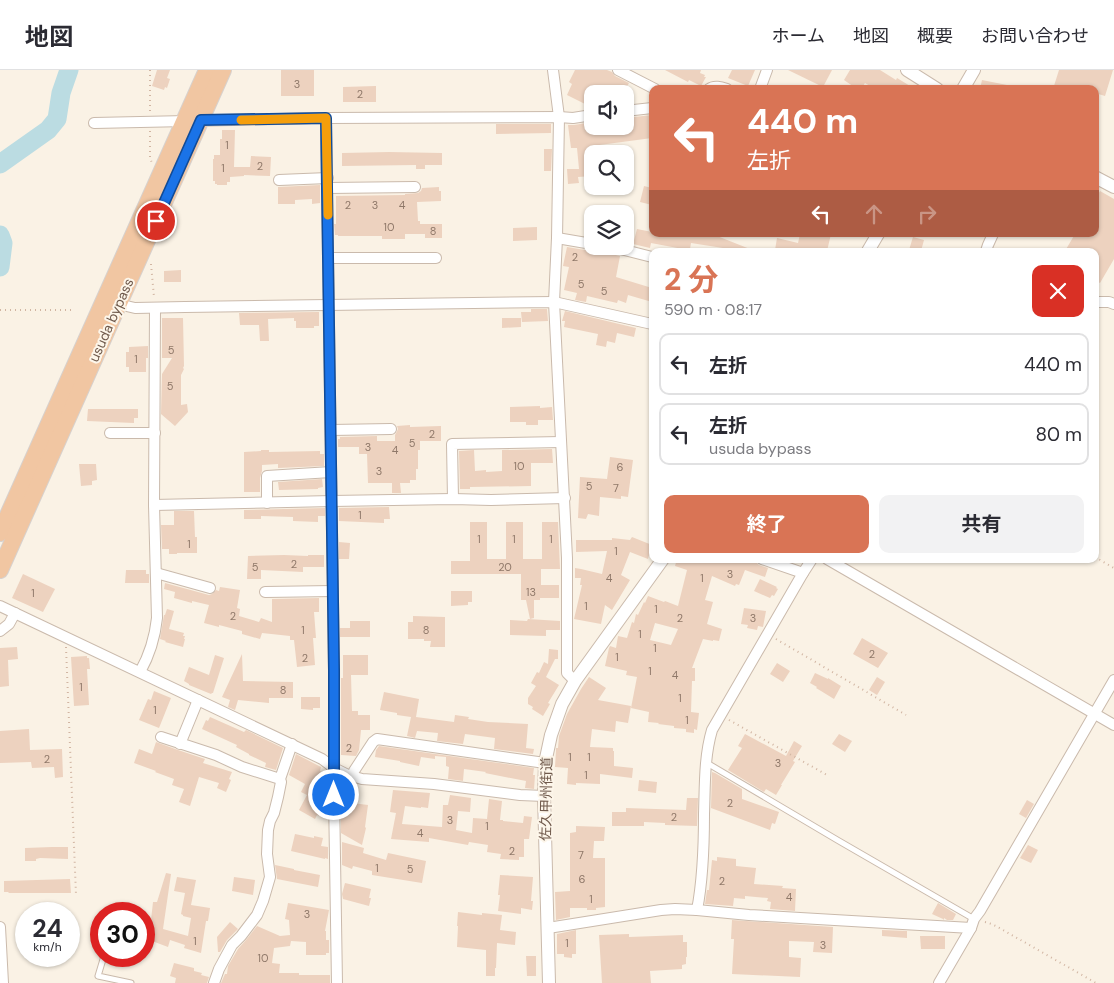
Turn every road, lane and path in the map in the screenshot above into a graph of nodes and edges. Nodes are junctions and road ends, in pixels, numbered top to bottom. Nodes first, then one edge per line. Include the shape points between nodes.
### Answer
1 (207, 70) edge
2 (223, 70) edge
3 (552, 70) edge
4 (618, 70) edge
5 (767, 70) edge
6 (907, 70) edge
7 (974, 70) edge
8 (761, 85) edge
9 (931, 85) edge
10 (965, 85) edge
11 (649, 86) edge
12 (649, 108) edge
13 (634, 110) edge
14 (584, 116) edge
15 (559, 117) junction
16 (326, 118) junction
17 (201, 120) junction
18 (184, 121) junction
19 (94, 123) dead end
20 (1099, 179) edge
21 (279, 180) dead end
22 (328, 183) junction
23 (415, 187) dead end
24 (1114, 187) edge
25 (876, 237) edge
26 (557, 238) junction
27 (584, 243) edge
28 (870, 248) edge
29 (634, 252) edge
30 (649, 256) edge
31 (329, 258) junction
32 (436, 258) dead end
33 (151, 264) dead end
34 (554, 302) junction
35 (1099, 302) edge
36 (118, 304) junction
37 (1114, 304) edge
38 (329, 305) junction
39 (155, 308) junction
40 (0, 310) edge
41 (73, 310) dead end
42 (649, 323) edge
43 (391, 429) dead end
44 (330, 430) junction
45 (110, 433) dead end
46 (155, 433) junction
47 (561, 442) junction
48 (331, 472) junction
49 (565, 498) junction
50 (452, 499) junction
51 (332, 501) junction
52 (267, 502) junction
53 (154, 505) junction
54 (0, 533) edge
55 (1099, 560) edge
56 (660, 563) edge
57 (774, 563) edge
58 (809, 563) edge
59 (835, 563) edge
60 (1114, 568) edge
61 (0, 570) edge
62 (156, 573) junction
63 (803, 573) junction
64 (210, 588) dead end
65 (333, 591) junction
66 (265, 592) dead end
67 (0, 606) edge
68 (15, 613) junction
69 (0, 631) edge
70 (767, 634) junction
71 (66, 638) junction
72 (140, 672) junction
73 (1114, 680) edge
74 (575, 681) junction
75 (198, 700) junction
76 (1094, 714) junction
77 (720, 715) junction
78 (906, 716) dead end
79 (1114, 725) edge
80 (161, 737) dead end
81 (180, 744) junction
82 (292, 744) junction
83 (545, 763) junction
84 (706, 763) junction
85 (334, 768) junction
86 (827, 775) dead end
87 (353, 776) junction
88 (280, 779) junction
89 (544, 796) junction
90 (76, 895) dead end
91 (697, 910) junction
92 (973, 923) junction
93 (0, 927) edge
94 (548, 928) junction
95 (101, 967) edge
96 (3, 983) edge
97 (131, 983) edge
98 (214, 983) edge
99 (337, 983) edge
100 (549, 983) edge
101 (939, 983) edge
102 (1096, 983) edge

1 - 18 highway, usuda bypass
2 - 17 highway, usuda bypass
3 - 15 street
4 - 11 street
5 - 8 street
6 - 9 street
7 - 10 street
12 - 13 street
14 - 15 street
15 - 16 street
15 - 26 street
16 - 17 street
16 - 22 street
17 - 18 street
17 - 36 highway, usuda bypass
18 - 19 street
18 - 54 highway, usuda bypass
20 - 24 street
21 - 22 street
22 - 23 street
22 - 31 street
25 - 28 street
26 - 27 street
26 - 34 street
29 - 30 street
31 - 32 street
31 - 38 street
33 - 39 path
34 - 38 street
34 - 42 street
34 - 47 street
35 - 37 street
36 - 39 street
36 - 61 highway, usuda bypass
38 - 39 street
38 - 44 street
39 - 46 street
40 - 41 path
43 - 44 street
44 - 48 street
45 - 46 street
46 - 53 street
47 - 49 street
47 - 50 street via 452,444
48 - 51 street
48 - 52 street via 267,476
49 - 50 street
49 - 74 street via 567,672
50 - 51 street
51 - 52 street
51 - 65 street
52 - 53 street
53 - 62 street
55 - 60 path
56 - 74 street, 佐久甲州街道
57 - 63 street
58 - 63 street
59 - 76 street
62 - 64 street
62 - 72 street via 156,632
63 - 70 street
65 - 66 street
65 - 85 street
67 - 68 street
68 - 69 street via 10,624
68 - 71 street
70 - 77 street
70 - 78 path
71 - 72 street
71 - 90 path
72 - 75 street
73 - 76 street
74 - 83 street, 佐久甲州街道 via 556,718
75 - 81 street
75 - 82 street
76 - 79 street
76 - 92 street
77 - 84 street via 708,743
77 - 86 path
80 - 81 street
81 - 88 street
82 - 85 street
82 - 88 street
83 - 87 street via 377,740
83 - 89 street, 佐久甲州街道
84 - 91 street via 704,842
84 - 92 lane
85 - 87 street
85 - 99 street
87 - 89 street
88 - 98 street via 268,830 270,877 263,900 251,923 232,945
89 - 94 street, 佐久甲州街道
91 - 92 street via 749,915
91 - 94 street via 661,910
92 - 101 street
92 - 102 path via 989,922
93 - 96 street
94 - 100 street, 佐久甲州街道
95 - 97 lane via 98,976

